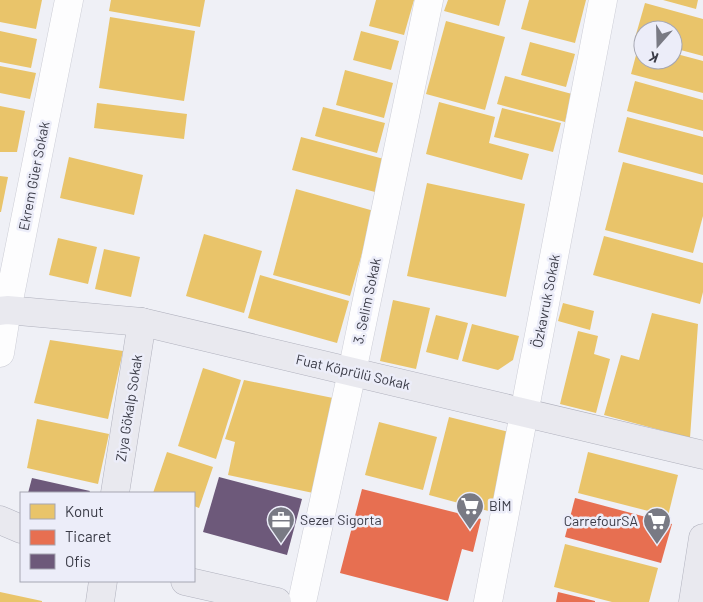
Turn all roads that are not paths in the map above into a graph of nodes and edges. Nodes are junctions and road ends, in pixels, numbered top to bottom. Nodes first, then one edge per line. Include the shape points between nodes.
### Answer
1 (69, 0) edge
2 (429, 0) edge
3 (603, 0) edge
4 (4, 311) edge
5 (142, 322) junction
6 (0, 353) edge
7 (352, 372) junction
8 (525, 413) junction
9 (703, 455) edge
10 (116, 492) edge
11 (0, 520) edge
12 (20, 529) edge
13 (703, 538) edge
14 (103, 582) edge
15 (200, 590) edge
16 (100, 602) edge
17 (277, 602) edge
18 (302, 602) edge
19 (488, 602) edge
20 (693, 602) edge

1 - 4 street, Ekrem Güer Sokak
2 - 7 street, 3. Selim Sokak
3 - 8 street, Özkavruk Sokak
4 - 5 main road, Fuat Köprülü Sokak
4 - 6 street, Ekrem Güer Sokak
5 - 7 main road, Fuat Köprülü Sokak
5 - 10 main road, Ziya Gökalp Sokak
7 - 8 main road, Fuat Köprülü Sokak
7 - 18 street, 3. Selim Sokak
8 - 9 main road, Fuat Köprülü Sokak
8 - 19 street, Özkavruk Sokak
11 - 12 main road
13 - 20 main road
14 - 16 main road
15 - 17 main road

